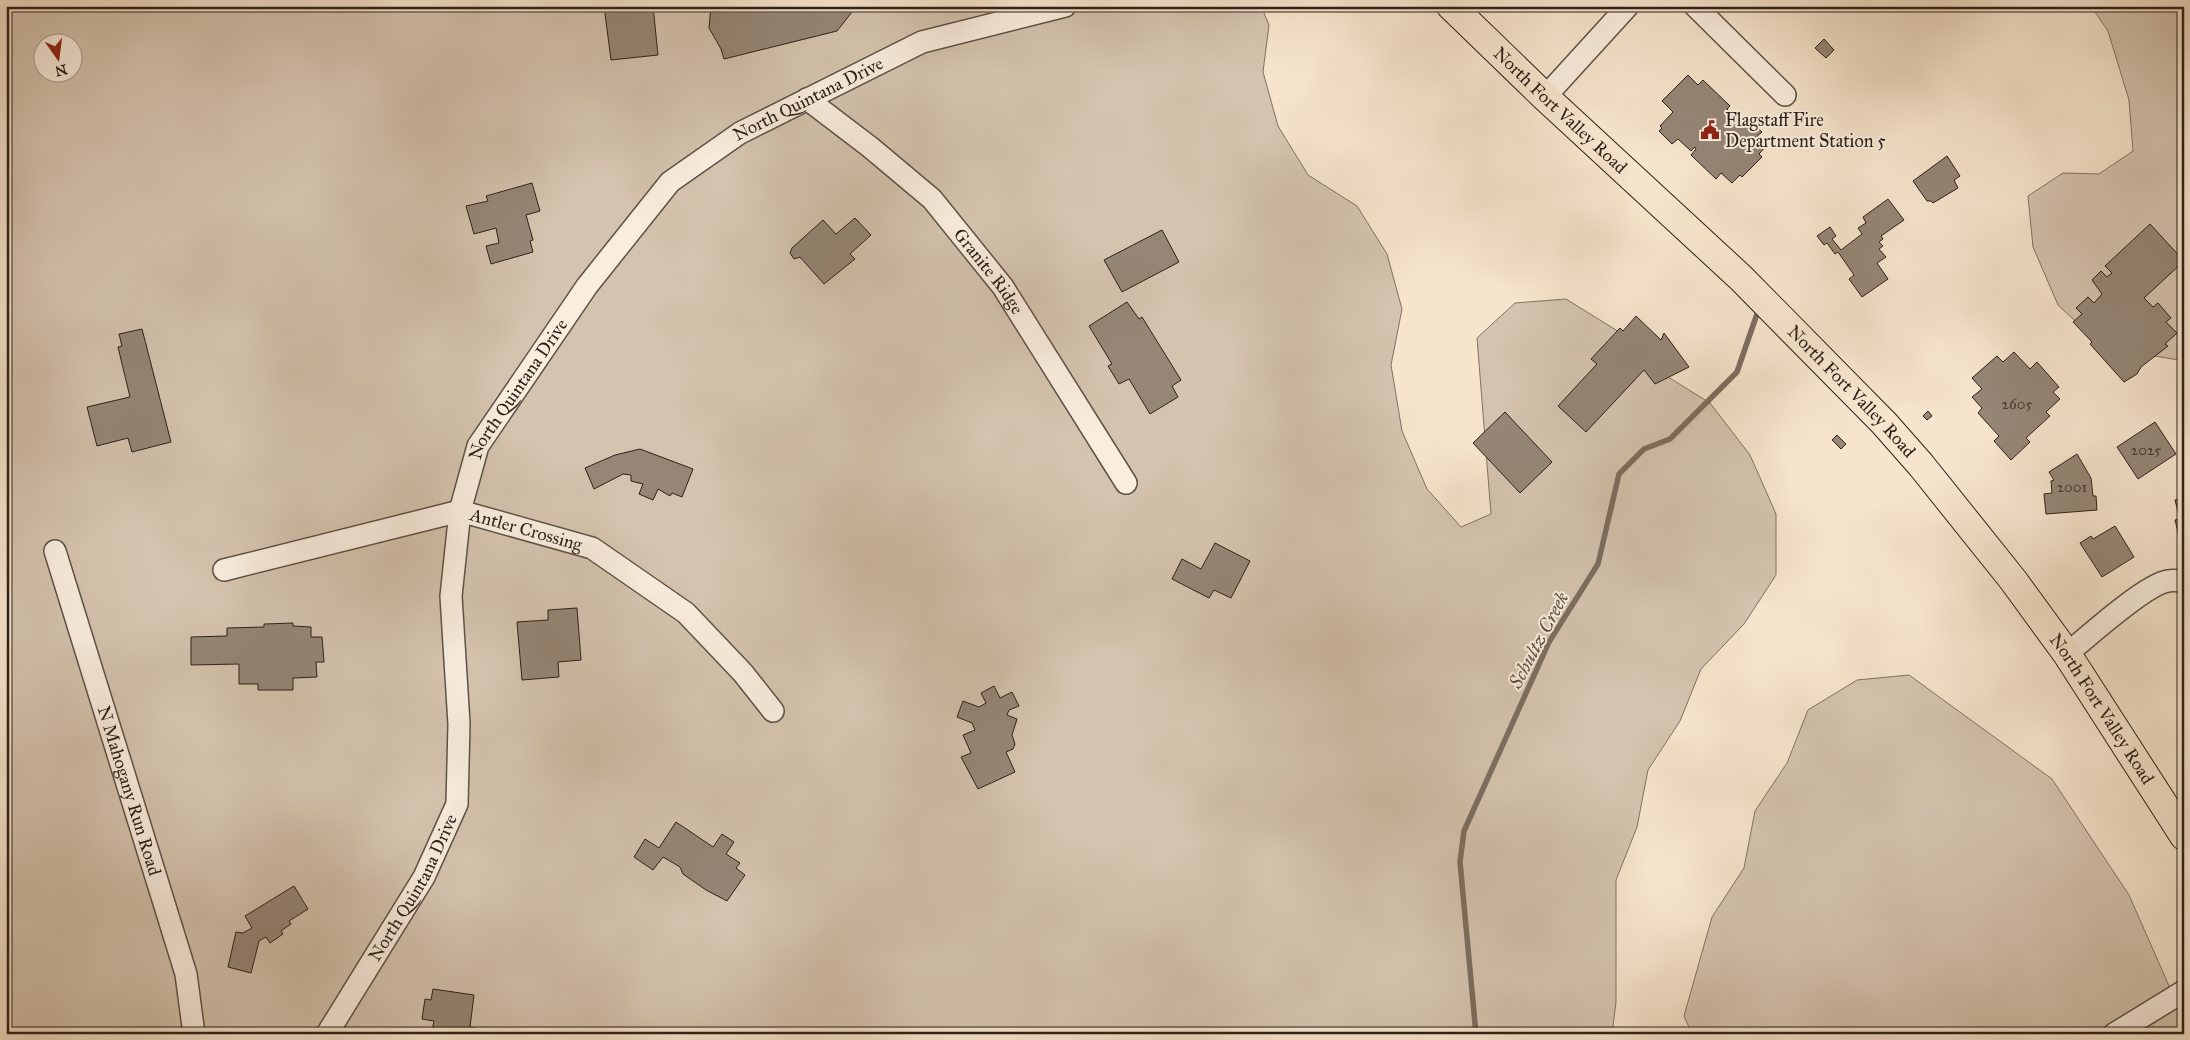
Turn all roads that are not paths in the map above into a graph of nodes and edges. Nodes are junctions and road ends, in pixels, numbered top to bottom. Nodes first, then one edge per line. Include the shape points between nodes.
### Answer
1 (1065, 6) edge
2 (1451, 6) edge
3 (1628, 6) edge
4 (1695, 6) edge
5 (1785, 95) dead end
6 (1545, 97) junction
7 (808, 99) junction
8 (1126, 483) dead end
9 (460, 511) junction
10 (55, 551) dead end
11 (224, 570) dead end
12 (2184, 581) edge
13 (2067, 654) junction
14 (773, 711) dead end
15 (2184, 836) edge
16 (2184, 991) edge
17 (194, 1034) edge
18 (327, 1034) edge
19 (2114, 1034) edge

1 - 7 street, North Quintana Drive via 922,42
2 - 6 main road, North Fort Valley Road
3 - 6 street
4 - 5 street
6 - 13 main road, North Fort Valley Road via 1741,278 1884,423 2013,580
7 - 8 street, Granite Ridge via 932,199 1003,287
7 - 9 street, North Quintana Drive via 740,133 670,182 587,286 478,446
9 - 11 street, Antler Crossing
9 - 14 street, Antler Crossing via 592,548 686,613
9 - 18 street, North Quintana Drive via 451,596 459,724 458,804 424,877
10 - 17 street, N Mahogany Run Road via 186,974
12 - 13 street via 2167,581 2152,587
13 - 15 main road, North Fort Valley Road
16 - 19 street

